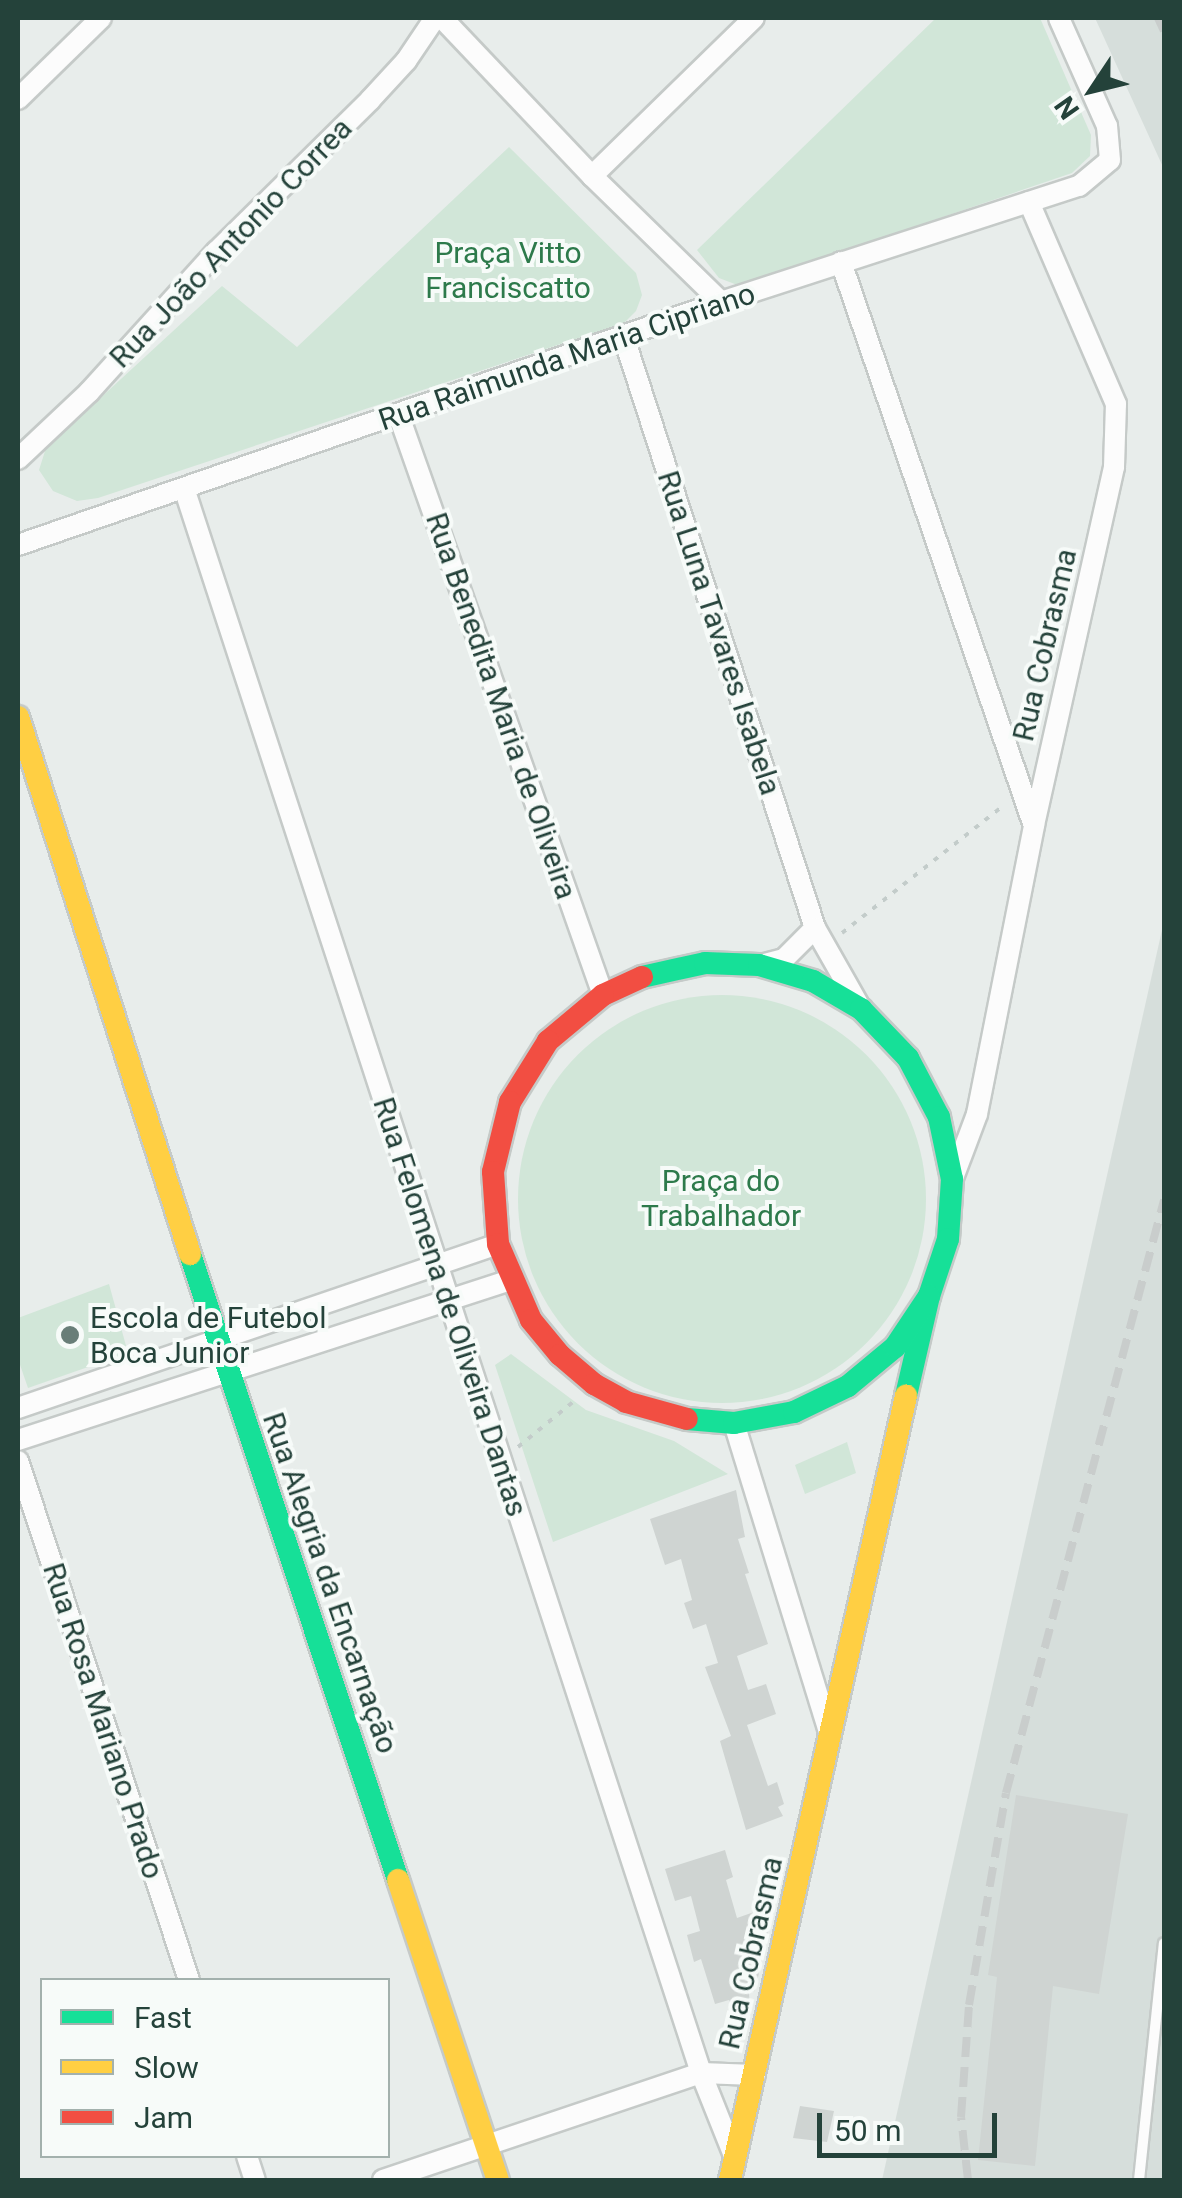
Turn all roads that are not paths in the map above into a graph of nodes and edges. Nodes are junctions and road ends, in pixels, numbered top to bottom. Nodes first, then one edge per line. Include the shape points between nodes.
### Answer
1 (101, 18) edge
2 (439, 18) edge
3 (754, 18) edge
4 (1060, 18) edge
5 (18, 99) edge
6 (592, 176) junction
7 (1029, 202) junction
8 (840, 262) junction
9 (721, 302) junction
10 (624, 338) junction
11 (399, 416) junction
12 (18, 459) edge
13 (184, 488) junction
14 (18, 545) edge
15 (18, 717) edge
16 (1034, 825) junction
17 (820, 937) junction
18 (759, 965) junction
19 (603, 995) junction
20 (861, 1010) junction
21 (977, 1114) junction
22 (939, 1117) junction
23 (952, 1179) junction
24 (498, 1244) junction
25 (434, 1266) junction
26 (510, 1280) junction
27 (928, 1296) junction
28 (446, 1300) junction
29 (216, 1340) junction
30 (228, 1370) junction
31 (18, 1408) edge
32 (734, 1423) junction
33 (18, 1440) edge
34 (18, 1461) edge
35 (806, 1652) junction
36 (850, 1664) junction
37 (830, 1738) junction
38 (1164, 1943) edge
39 (188, 1978) edge
40 (700, 2073) junction
41 (755, 2075) junction
42 (486, 2144) junction
43 (733, 2169) edge
44 (383, 2180) edge
45 (498, 2180) edge
46 (1139, 2180) edge

1 - 5 street
2 - 6 street
2 - 12 street, Rua João Antonio Correa via 406,61
3 - 6 street
4 - 7 street, Rua Raimunda Maria Cipriano via 1108,126 1110,160 1079,186
6 - 9 street
7 - 8 street, Rua Raimunda Maria Cipriano
7 - 16 street, Rua Cobrasma via 1116,404 1114,467
8 - 9 street, Rua Raimunda Maria Cipriano
8 - 16 street
9 - 10 street, Rua Raimunda Maria Cipriano
10 - 11 street, Rua Raimunda Maria Cipriano
10 - 17 street, Rua Luna Tavares Isabela
11 - 13 street, Rua Raimunda Maria Cipriano
11 - 19 street, Rua Benedita Maria de Oliveira
13 - 14 street, Rua Raimunda Maria Cipriano
13 - 25 street, Rua Felomena de Oliveira Dantas
15 - 29 street, Rua Alegria da Encarnação
16 - 21 street, Rua Cobrasma
17 - 18 street
17 - 20 street, Rua Luna Tavares Isabela
18 - 19 street via 705,962 652,972
18 - 20 street via 813,981
19 - 24 street via 548,1041 510,1102 493,1172
20 - 22 street via 908,1058
21 - 22 street
21 - 23 street, Rua Cobrasma
22 - 23 street
23 - 27 street via 948,1239
24 - 25 street
24 - 26 street
25 - 28 street, Rua Felomena de Oliveira Dantas
25 - 29 street
26 - 28 street
26 - 32 street via 550,1343 594,1384 661,1414
27 - 32 street via 895,1347 848,1386 794,1412
27 - 36 street, Rua Cobrasma
28 - 30 street
28 - 40 street, Rua Felomena de Oliveira Dantas
29 - 30 street, Rua Alegria da Encarnação
29 - 31 street
30 - 33 street
30 - 42 street, Rua Alegria da Encarnação
32 - 35 street, Rua Cobrasma
34 - 39 street, Rua Rosa Mariano Prado
35 - 36 street via 825,1665
35 - 37 street, Rua Cobrasma
36 - 37 street, Rua Cobrasma
37 - 41 street, Rua Cobrasma
38 - 46 lane
40 - 41 street
40 - 42 street
40 - 43 street, Rua Felomena de Oliveira Dantas
41 - 43 street, Rua Cobrasma
42 - 44 street
42 - 45 street, Rua Alegria da Encarnação

